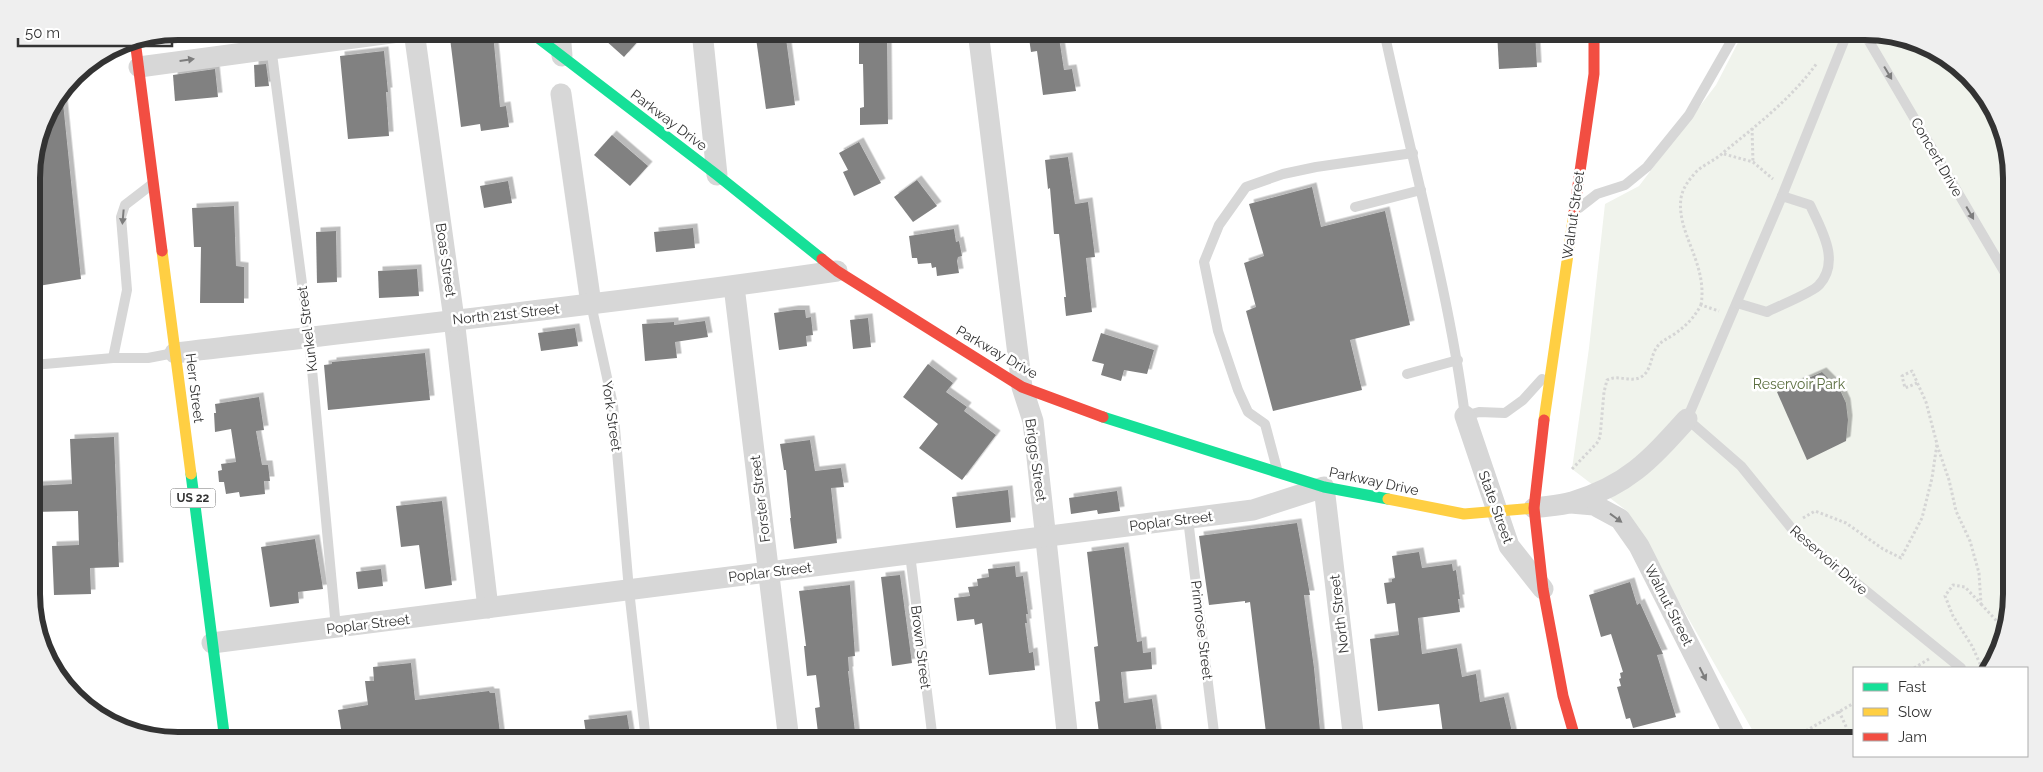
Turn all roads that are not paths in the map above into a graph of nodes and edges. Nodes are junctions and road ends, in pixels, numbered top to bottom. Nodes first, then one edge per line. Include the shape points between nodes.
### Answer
1 (270, 40) edge
2 (415, 40) edge
3 (542, 40) edge
4 (561, 40) edge
5 (703, 40) edge
6 (979, 40) edge
7 (1386, 40) edge
8 (1594, 40) edge
9 (1732, 40) edge
10 (1844, 40) edge
11 (1868, 40) edge
12 (136, 47) edge
13 (562, 56) junction
14 (139, 66) junction
15 (561, 94) dead end
16 (1413, 154) junction
17 (717, 175) junction
18 (153, 183) junction
19 (1421, 190) junction
20 (1782, 196) junction
21 (1355, 207) dead end
22 (1573, 212) junction
23 (2003, 269) edge
24 (837, 271) junction
25 (734, 286) junction
26 (1738, 303) junction
27 (591, 304) junction
28 (454, 319) junction
29 (309, 337) junction
30 (175, 353) junction
31 (113, 358) junction
32 (1458, 360) junction
33 (40, 364) edge
34 (1552, 366) junction
35 (1407, 374) dead end
36 (1022, 387) junction
37 (1547, 398) joint
38 (1465, 416) junction
39 (1687, 419) junction
40 (1277, 471) junction
41 (1324, 487) junction
42 (1571, 503) junction
43 (1534, 508) junction
44 (1498, 512) junction
45 (1188, 519) junction
46 (1046, 537) junction
47 (910, 554) junction
48 (769, 572) junction
49 (1543, 589) junction
50 (629, 590) junction
51 (488, 608) junction
52 (336, 628) junction
53 (212, 643) junction
54 (1960, 667) edge
55 (223, 732) edge
56 (645, 732) edge
57 (788, 732) edge
58 (932, 732) edge
59 (1067, 732) edge
60 (1214, 732) edge
61 (1353, 732) edge
62 (1574, 732) edge
63 (1733, 732) edge

14 -> 1 street
1 - 29 lane, Kunkel Street
2 - 28 street, Boas Street
3 - 13 main road, Parkway Drive
4 - 13 street
5 - 17 street
6 - 36 street, Briggs Street
7 - 16 lane
8 - 22 main road, Walnut Street via 1594,74
9 - 22 lane via 1689,115 1646,167 1625,184 1597,194
10 - 20 lane
11 -> 23 lane, Concert Drive
12 - 14 main road, Herr Street / US 22
13 - 17 main road, Parkway Drive
14 - 18 main road, Herr Street / US 22
15 - 27 street, York Street
16 - 19 lane
16 - 40 lane via 1316,167 1246,187 1219,225 1204,262 1218,331 1248,412 1265,424
17 - 24 main road, Parkway Drive
18 - 30 main road, Herr Street / US 22
18 -> 31 lane via 125,204 121,217 127,290
19 - 21 lane
19 - 32 lane
20 - 26 lane
20 - 26 lane via 1810,205 1828,246 1829,268 1819,286 1767,312
22 - 34 main road, Walnut Street
24 - 25 street, North 21st Street
24 - 36 main road, Parkway Drive
25 - 27 street, North 21st Street
25 - 48 street, Forster Street
26 - 39 lane
27 - 28 street, North 21st Street
27 - 50 lane, York Street via 613,405
28 - 29 street, North 21st Street
28 - 51 street, Boas Street
29 - 30 street, North 21st Street
29 - 52 lane, Kunkel Street
30 - 31 lane via 148,358
30 - 53 main road, Herr Street / US 22
31 - 33 lane
32 - 35 lane
32 - 38 lane
34 - 37 main road, Walnut Street
34 - 38 lane via 1523,400 1505,413 1480,412
36 - 40 main road, Parkway Drive via 1077,408
36 - 46 street, Briggs Street via 1033,421
37 - 43 main road, State Street
38 - 44 street, State Street
39 - 42 street via 1642,467 1623,481
39 - 54 lane, Reservoir Drive via 1741,466 1797,535
40 - 41 main road, Parkway Drive
41 - 44 main road, Parkway Drive via 1464,514
41 - 45 street, Poplar Street via 1253,510
41 - 61 street, North Street
42 - 43 street
42 -> 63 street, Walnut Street via 1594,505 1620,519 1639,546
43 - 44 main road, Parkway Drive
43 - 49 main road, State Street
44 - 49 street, State Street via 1509,546
45 - 46 street, Poplar Street
45 - 60 lane, Primrose Street
46 - 47 street, Poplar Street
46 - 59 street, Briggs Street
47 - 48 street, Poplar Street
47 - 58 lane, Brown Street
48 - 50 street, Poplar Street
48 - 57 street, Forster Street
49 - 62 main road, State Street via 1563,696
50 - 51 street, Poplar Street
50 - 56 lane, York Street
51 - 52 street, Poplar Street
52 - 53 street, Poplar Street
53 - 55 main road, Herr Street / US 22

